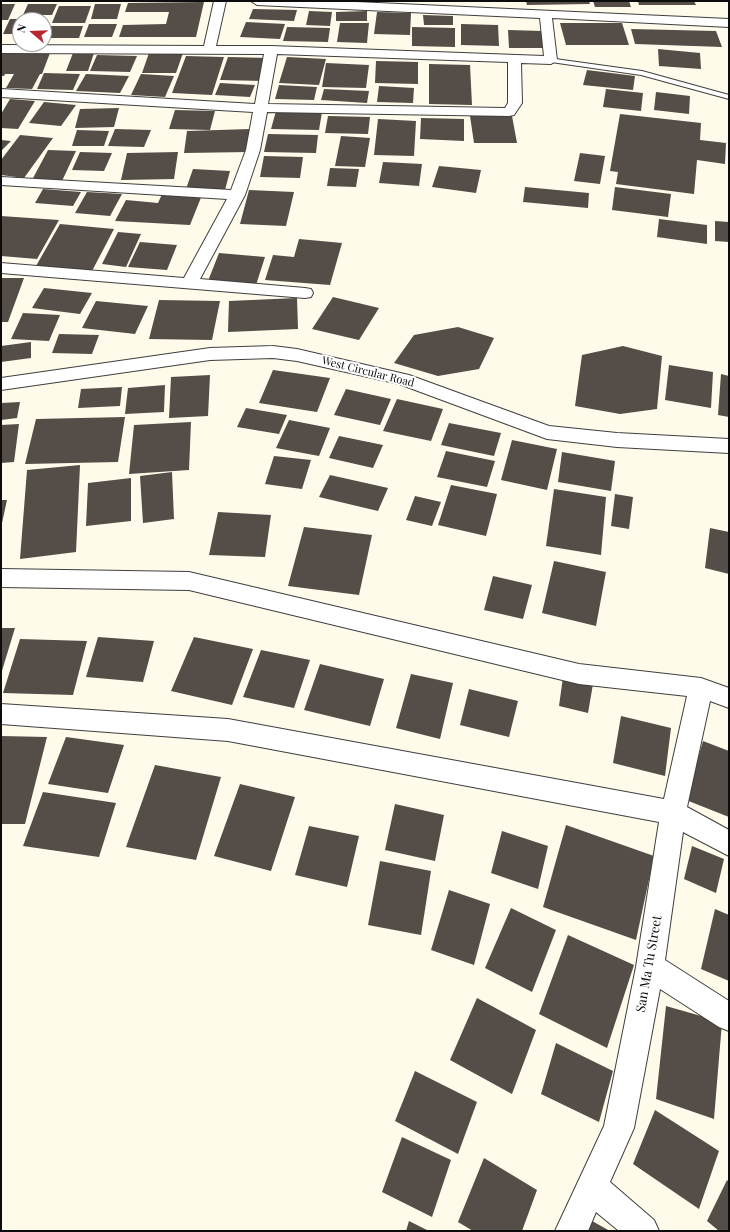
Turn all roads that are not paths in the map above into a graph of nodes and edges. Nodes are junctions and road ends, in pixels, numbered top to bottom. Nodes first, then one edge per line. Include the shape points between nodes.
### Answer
1 (220, 1) edge
2 (257, 1) edge
3 (546, 16) junction
4 (729, 23) edge
5 (1, 49) edge
6 (209, 50) junction
7 (271, 50) junction
8 (514, 59) junction
9 (551, 60) junction
10 (1, 93) edge
11 (729, 97) edge
12 (261, 108) junction
13 (1, 181) edge
14 (237, 195) junction
15 (1, 268) edge
16 (189, 284) junction
17 (305, 294) dead end
18 (1, 384) edge
19 (729, 446) edge
20 (1, 578) edge
21 (701, 688) junction
22 (729, 698) edge
23 (1, 714) edge
24 (672, 813) junction
25 (729, 844) edge
26 (650, 968) junction
27 (729, 1017) edge
28 (592, 1187) junction
29 (571, 1231) edge
30 (643, 1231) edge

1 - 6 street
2 - 3 street
3 - 4 street
3 - 9 street
5 - 6 street
6 - 7 street
7 - 8 street
7 - 12 street
8 - 9 street
8 - 12 street via 515,103 509,112
9 - 11 lane via 642,73
10 - 12 street
12 - 14 street via 253,150
13 - 14 street
14 - 16 street
15 - 16 street
16 - 17 street
18 - 19 street, West Circular Road via 210,354 273,352 403,379 547,432 617,440
20 - 21 street via 189,581 579,674
21 - 22 street
21 - 24 street, San Ma Tu Street
23 - 24 street via 228,730
24 - 25 street
24 - 26 street, San Ma Tu Street
26 - 27 street
26 - 28 street, San Ma Tu Street via 619,1128
28 - 29 street, San Ma Tu Street
28 - 30 street

